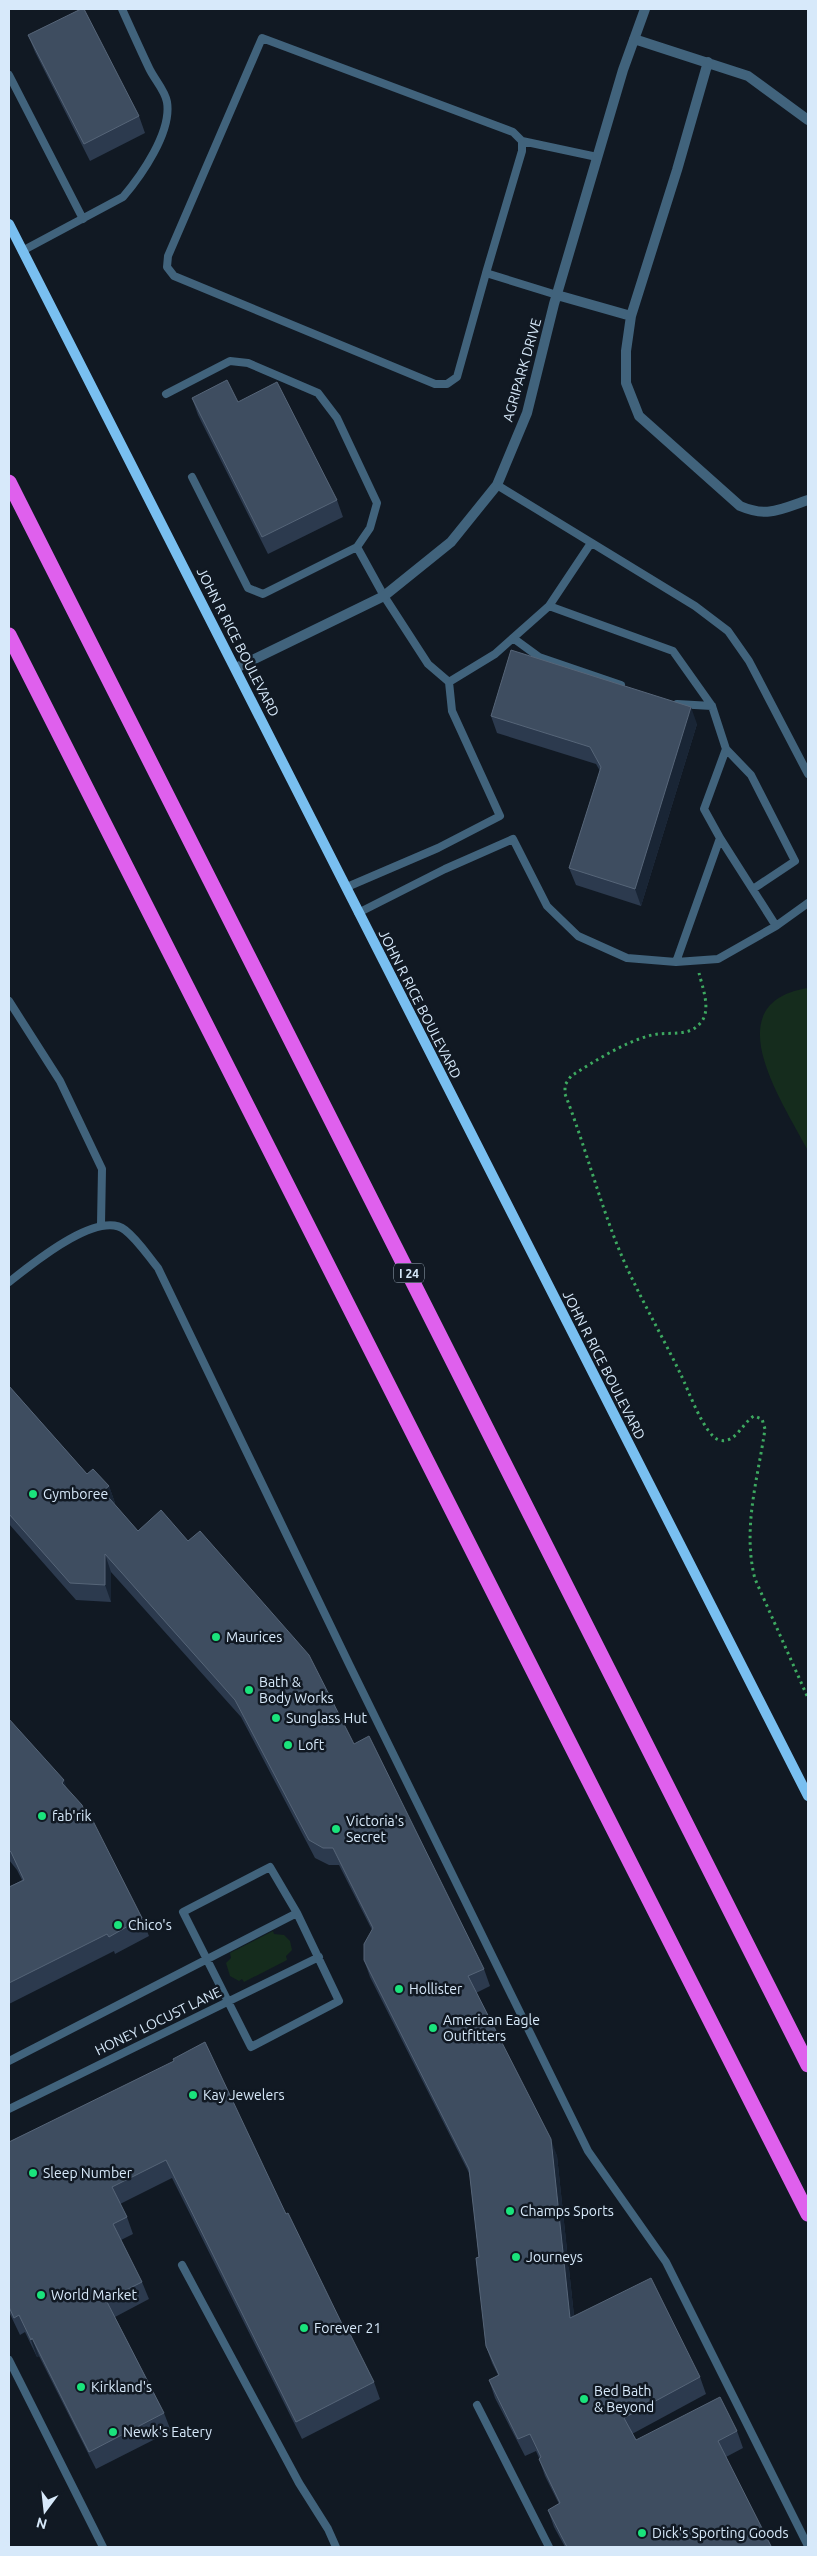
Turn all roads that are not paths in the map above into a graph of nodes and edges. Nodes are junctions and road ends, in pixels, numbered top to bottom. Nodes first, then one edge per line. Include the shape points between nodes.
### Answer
1 (122, 9) edge
2 (645, 9) edge
3 (634, 38) junction
4 (708, 62) junction
5 (9, 75) edge
6 (808, 120) edge
7 (522, 141) junction
8 (597, 157) junction
9 (83, 219) junction
10 (9, 224) edge
11 (22, 251) junction
12 (486, 273) junction
13 (557, 295) junction
14 (631, 316) junction
15 (166, 394) dead end
16 (192, 477) dead end
17 (9, 482) edge
18 (497, 485) junction
19 (808, 500) edge
20 (591, 543) junction
21 (357, 547) junction
22 (384, 596) junction
23 (549, 606) junction
24 (9, 636) edge
25 (513, 638) junction
26 (236, 668) junction
27 (449, 682) junction
28 (632, 689) edge
29 (669, 702) edge
30 (712, 706) junction
31 (726, 749) junction
32 (808, 774) edge
33 (720, 838) junction
34 (347, 887) junction
35 (753, 889) junction
36 (808, 902) edge
37 (358, 913) junction
38 (776, 926) junction
39 (676, 962) junction
40 (9, 1001) edge
41 (101, 1224) junction
42 (9, 1282) edge
43 (808, 1796) edge
44 (297, 1913) junction
45 (318, 1957) junction
46 (207, 1960) junction
47 (228, 2001) junction
48 (9, 2061) edge
49 (808, 2065) edge
50 (9, 2109) edge
51 (808, 2214) edge
52 (182, 2265) dead end
53 (9, 2360) edge
54 (477, 2405) dead end
55 (808, 2546) edge
56 (103, 2547) edge
57 (336, 2547) edge
58 (549, 2547) edge

1 - 9 lane via 167,100 168,110 159,145 135,183 123,197
2 - 3 street, AGRIPARK DRIVE
3 - 4 street
3 - 8 street, AGRIPARK DRIVE
4 - 6 street via 748,76
4 - 14 street
5 - 9 lane
7 - 8 lane
7 - 12 lane via 522,151
7 - 12 lane via 513,132 262,38 168,256 168,267 174,276 435,384 447,384 457,376
8 - 13 street, AGRIPARK DRIVE
9 - 11 lane
10 - 11 street, JOHN R RICE BOULEVARD
11 - 26 street, JOHN R RICE BOULEVARD
12 - 13 lane
13 - 14 street
13 - 18 street, AGRIPARK DRIVE via 527,412
14 - 19 street via 626,383 639,416 740,506 757,513 773,512
15 - 21 lane via 230,361 248,363 318,393 337,418 377,503 370,528
16 - 21 lane via 248,588 263,594
17 - 49 highway, I 24
18 - 20 lane
18 - 22 street, AGRIPARK DRIVE via 451,542
20 - 23 lane
20 - 32 lane via 695,606 728,631 749,661
21 - 22 lane
22 - 26 street, AGRIPARK DRIVE
22 - 27 lane via 428,664
23 - 25 lane
23 - 30 lane via 673,651
24 - 51 highway
25 - 27 lane via 495,654
25 - 28 lane via 539,657
26 - 34 street, JOHN R RICE BOULEVARD
27 - 34 lane via 452,711 500,816 438,848
29 - 30 lane
30 - 31 lane
31 - 33 lane via 704,809
31 - 35 lane via 751,775 795,860
33 - 35 lane
33 - 39 lane
34 - 37 street, JOHN R RICE BOULEVARD
35 - 38 lane
36 - 38 lane
37 - 39 lane via 514,839 547,906 578,936 626,958
37 - 43 street, JOHN R RICE BOULEVARD
38 - 39 lane via 718,959
40 - 41 lane via 60,1081 102,1169
41 - 42 lane via 55,1248
41 - 55 lane via 124,1229 158,1268 348,1664 588,2150 666,2262
44 - 45 lane
44 - 46 lane
44 - 46 lane via 270,1867 183,1912
45 - 47 lane, HONEY LOCUST LANE
45 - 47 lane via 339,2001 251,2047
46 - 47 lane
46 - 48 lane
47 - 50 lane, HONEY LOCUST LANE
52 - 57 lane
53 - 56 lane
54 - 58 lane

